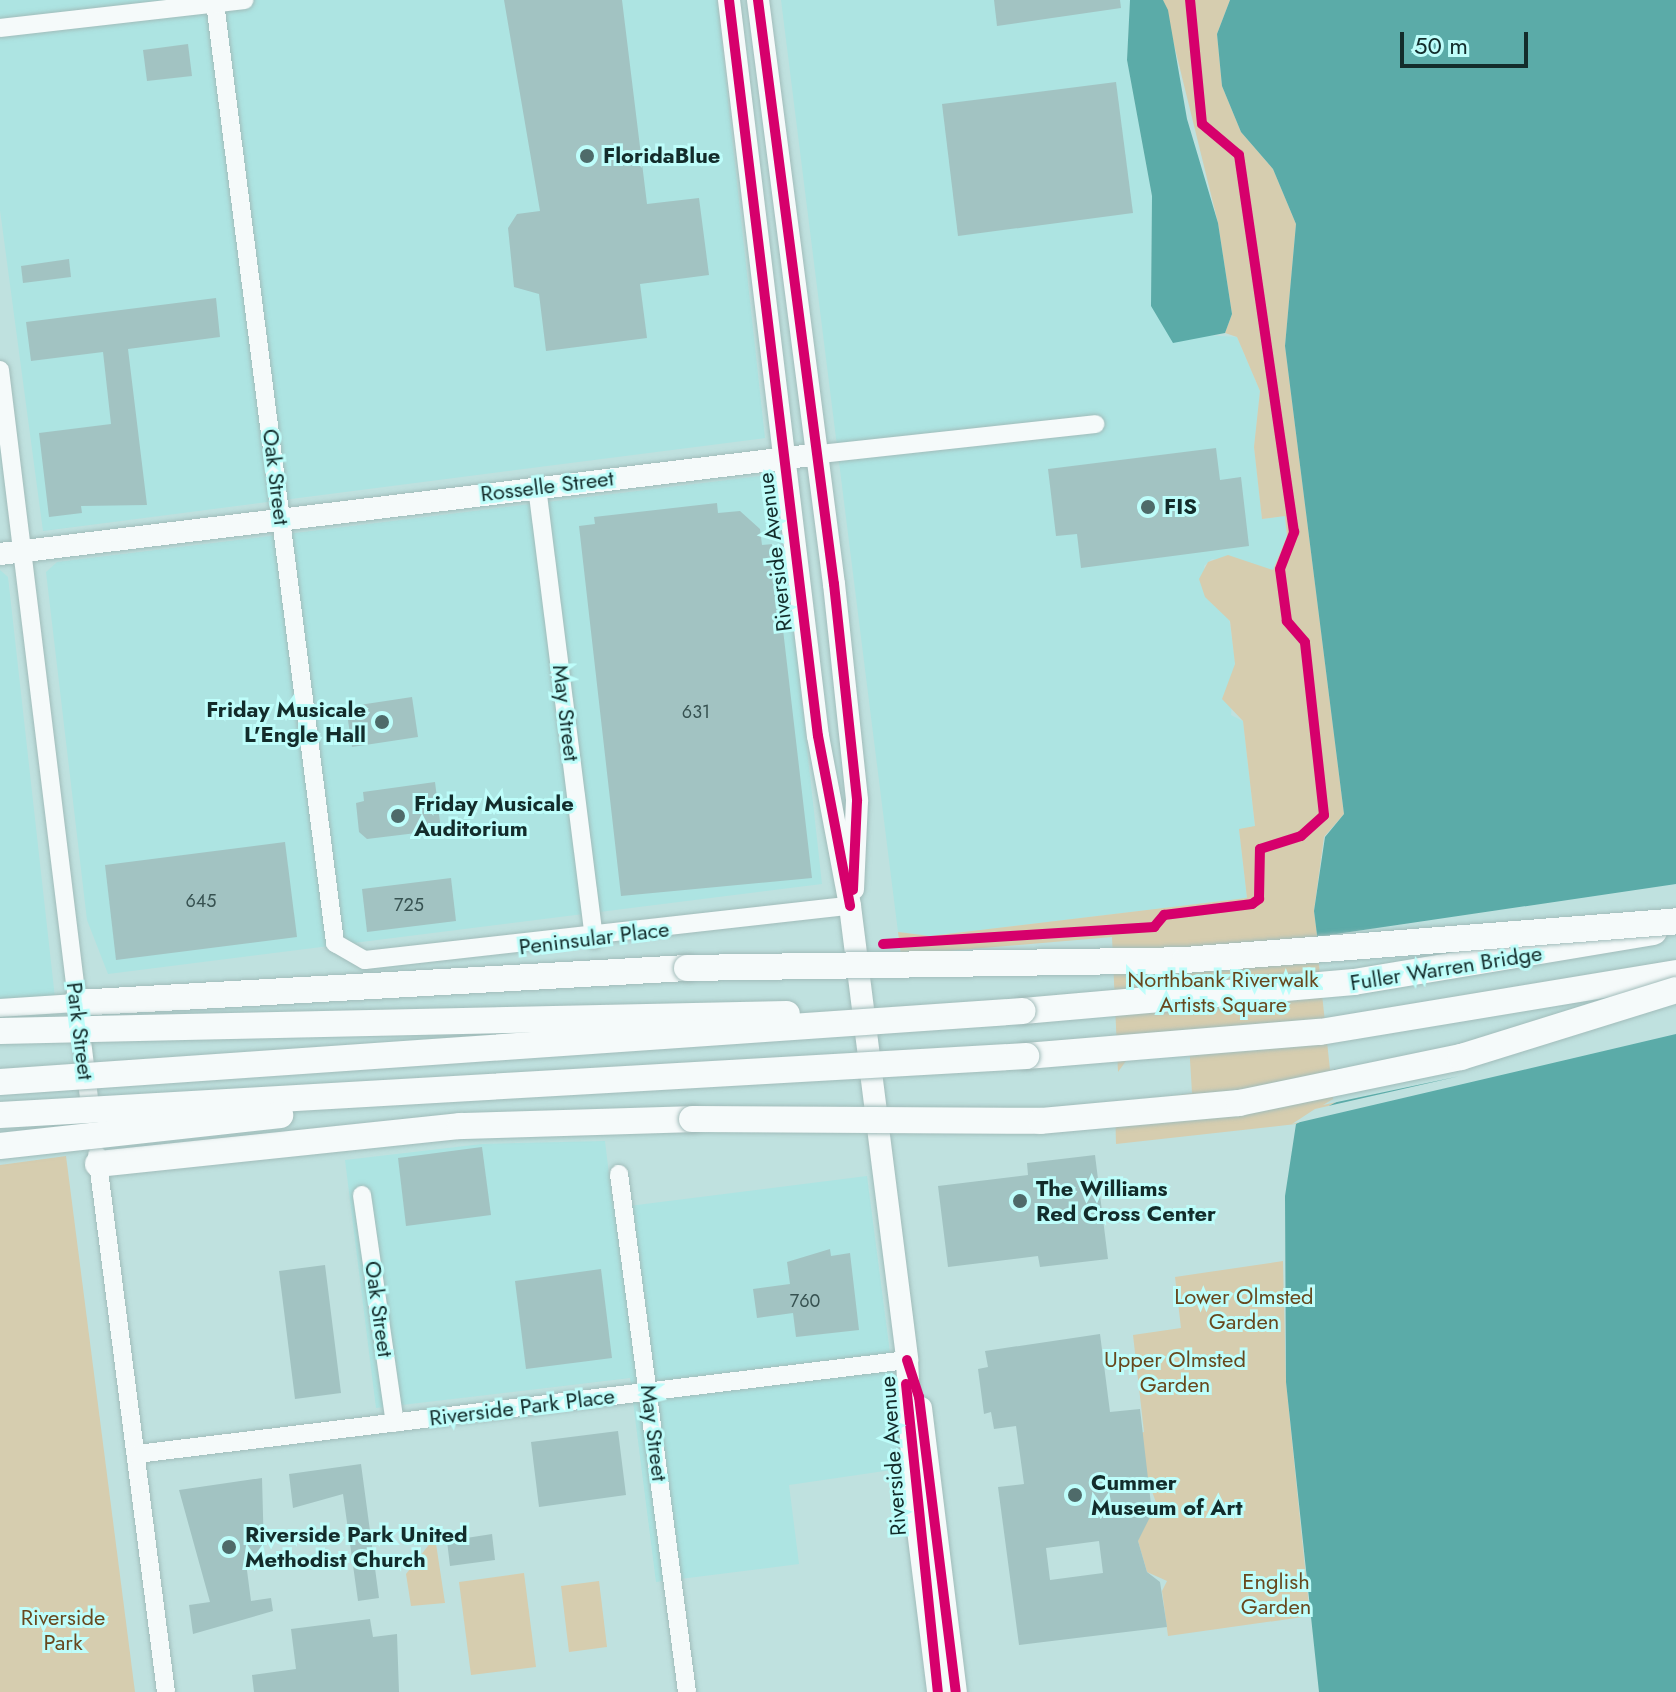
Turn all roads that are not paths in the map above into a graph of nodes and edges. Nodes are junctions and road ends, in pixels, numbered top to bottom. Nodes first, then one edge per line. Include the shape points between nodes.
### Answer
1 (729, 0) edge
2 (758, 0) edge
3 (231, 1) edge
4 (0, 28) edge
5 (751, 181) junction
6 (787, 221) junction
7 (0, 370) edge
8 (1095, 424) dead end
9 (820, 454) junction
10 (784, 458) junction
11 (537, 487) junction
12 (282, 520) junction
13 (11, 553) edge
14 (850, 906) junction
15 (1676, 924) edge
16 (594, 939) junction
17 (340, 950) joint
18 (1676, 973) edge
19 (1676, 990) edge
20 (76, 1003) junction
21 (0, 1008) edge
22 (1023, 1011) junction
23 (0, 1031) edge
24 (586, 1081) junction
25 (0, 1082) edge
26 (0, 1115) edge
27 (0, 1146) edge
28 (98, 1164) junction
29 (619, 1174) dead end
30 (362, 1195) dead end
31 (907, 1360) junction
32 (649, 1392) junction
33 (395, 1423) junction
34 (137, 1454) junction
35 (166, 1692) edge
36 (687, 1692) edge
37 (938, 1692) edge
38 (956, 1692) edge

1 - 5 main road, Riverside Avenue
2 - 6 main road, Riverside Avenue
3 - 4 street
3 - 12 street, Oak Street
5 - 6 main road
5 - 10 main road, Riverside Avenue
6 - 9 main road, Riverside Avenue
7 - 13 street, Park Street
8 - 9 street, Rosselle Street
9 - 10 main road, Rosselle Street
9 - 14 main road, Riverside Avenue via 857,801
10 - 11 main road, Rosselle Street
10 - 14 main road, Riverside Avenue via 818,736
11 - 12 main road, Rosselle Street
11 - 16 street, May Street
12 - 13 main road, Rosselle Street
12 - 17 street, Oak Street via 330,928
13 - 20 street, Park Street
14 - 16 street, Peninsular Place
14 - 31 main road, Riverside Avenue
15 - 20 highway, bridge via 1200,959 687,968
15 - 22 highway, Fuller Warren Bridge via 1354,982
16 - 17 street, Peninsular Place via 365,960
18 - 24 highway, Fuller Warren Bridge, bridge via 1320,1032 1026,1056
19 - 28 highway, bridge via 1461,1057 1239,1103 1029,1121 692,1119 460,1126
20 - 21 street
20 - 28 street, Park Street
22 - 23 highway, bridge
22 - 25 highway, bridge
24 - 26 highway, bridge
24 - 27 highway, bridge
28 - 34 street, Park Street
29 - 32 street, May Street
30 - 33 street, Oak Street
31 - 32 street, Riverside Park Place
31 - 37 main road, Riverside Avenue via 914,1498
31 - 38 main road, Riverside Avenue via 919,1397
32 - 33 street, Riverside Park Place
32 - 36 street, May Street
33 - 34 street, Riverside Park Place
34 - 35 street, Park Street

